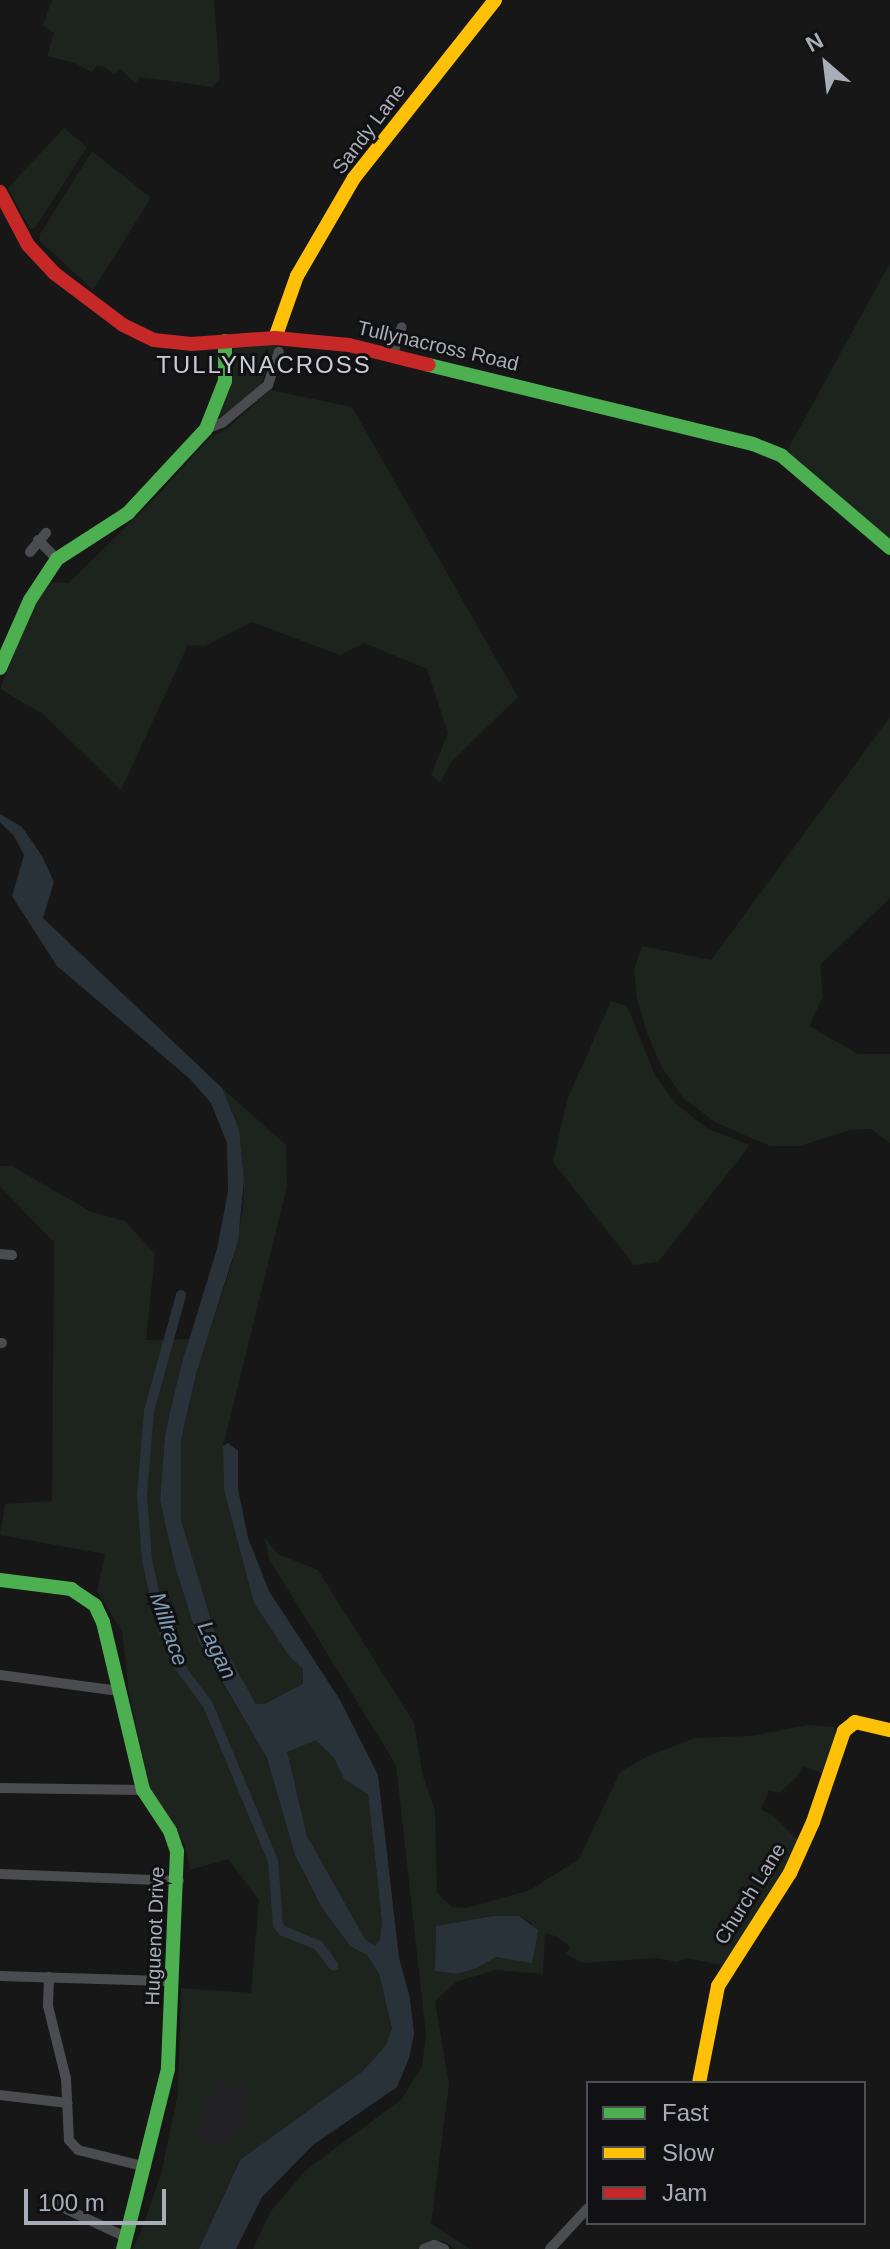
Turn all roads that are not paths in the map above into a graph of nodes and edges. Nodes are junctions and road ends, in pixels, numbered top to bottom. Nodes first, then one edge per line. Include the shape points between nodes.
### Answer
1 (495, 0) edge
2 (0, 192) edge
3 (402, 327) dead end
4 (225, 341) junction
5 (277, 345) junction
6 (393, 354) junction
7 (206, 429) junction
8 (890, 548) edge
9 (30, 552) dead end
10 (57, 559) junction
11 (0, 668) edge
12 (0, 1254) edge
13 (12, 1255) dead end
14 (0, 1580) edge
15 (0, 1675) edge
16 (119, 1691) junction
17 (890, 1730) edge
18 (0, 1788) edge
19 (143, 1790) junction
20 (0, 1874) edge
21 (179, 1881) junction
22 (0, 1976) edge
23 (49, 1977) junction
24 (173, 1981) junction
25 (699, 2081) edge
26 (0, 2095) edge
27 (68, 2103) junction
28 (146, 2167) junction
29 (51, 2202) dead end
30 (586, 2210) edge
31 (126, 2244) edge
32 (424, 2249) edge
33 (444, 2249) edge
34 (550, 2249) edge

1 - 5 street, Sandy Lane via 354,178 297,276
2 - 4 street, Tullynacross Road via 28,245 54,273 123,325 154,340
3 - 6 street
4 - 5 street, Tullynacross Road
4 - 7 street via 225,381
5 - 6 street, Tullynacross Road via 311,339
5 - 7 street via 268,385 222,423
6 - 8 street, Tullynacross Road via 770,450
7 - 10 street via 128,513
9 - 10 street via 42,537
10 - 11 street via 30,600
12 - 13 street
14 - 16 street, Huguenot Drive via 71,1589 89,1599 103,1622
15 - 16 street
16 - 19 street, Huguenot Drive
17 - 25 street, Church Lane via 855,1722 844,1731 790,1873 718,1986
18 - 19 street
19 - 21 street, Huguenot Drive via 174,1841
20 - 21 street
21 - 24 street, Huguenot Drive
22 - 23 street
23 - 24 street
23 - 27 street via 48,2006
24 - 28 street, Huguenot Drive via 167,2079
26 - 27 street
27 - 28 street via 73,2146
28 - 31 street, Huguenot Drive
29 - 31 street
30 - 34 street
32 - 33 street

